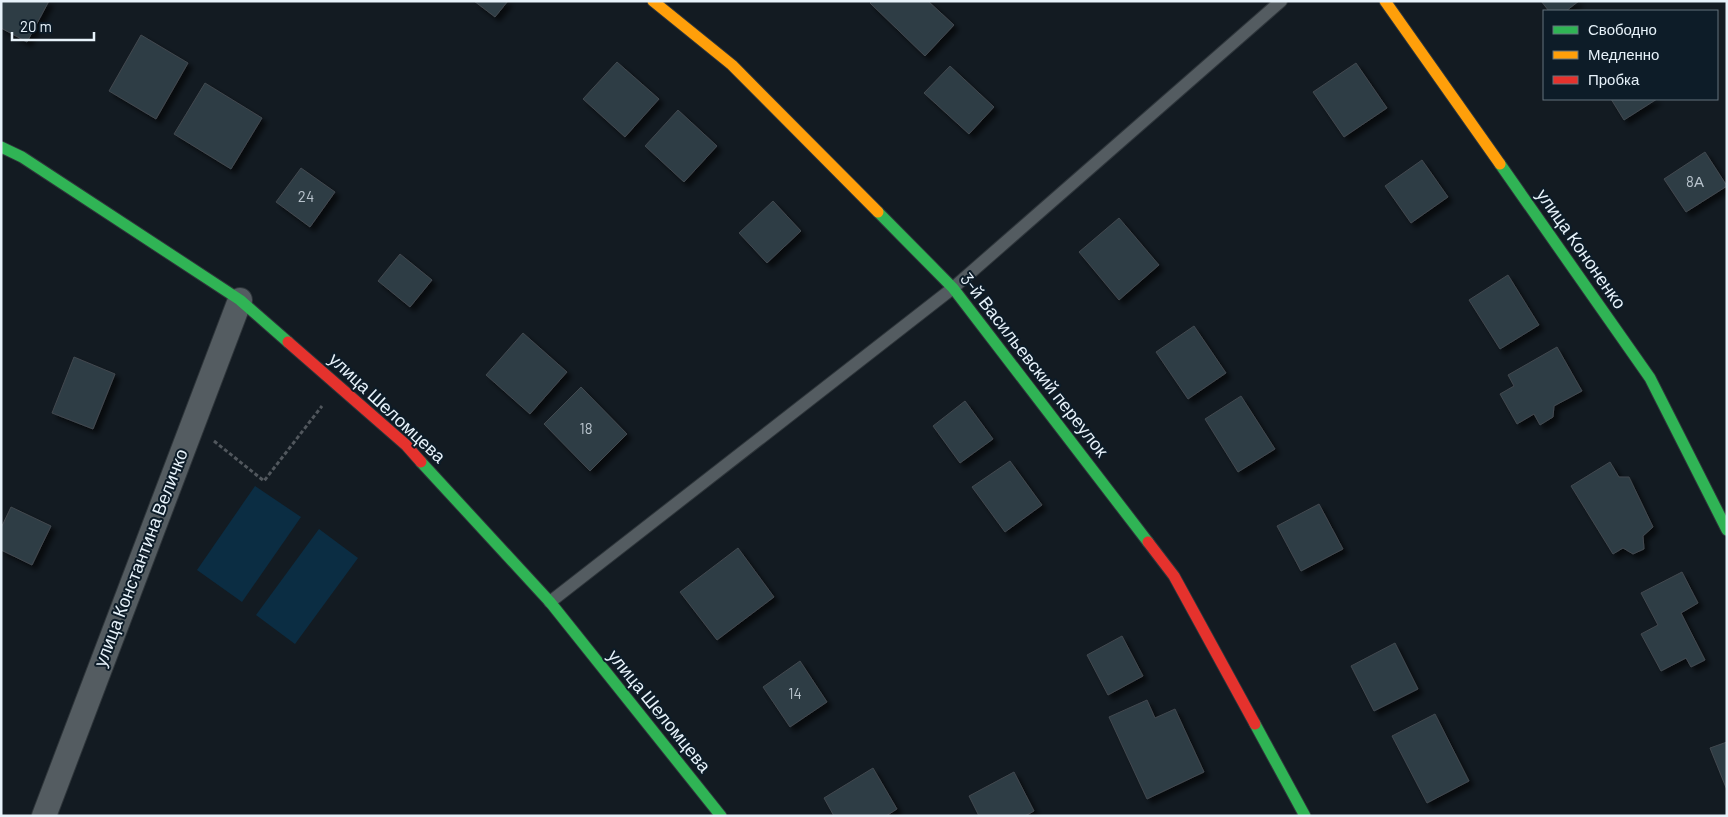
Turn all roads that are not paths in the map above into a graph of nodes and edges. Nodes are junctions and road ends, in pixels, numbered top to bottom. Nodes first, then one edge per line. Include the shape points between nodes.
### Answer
1 (653, 1) edge
2 (1281, 1) edge
3 (1385, 1) edge
4 (1, 146) edge
5 (953, 288) junction
6 (240, 300) junction
7 (1727, 530) edge
8 (550, 602) junction
9 (44, 816) edge
10 (721, 816) edge
11 (1305, 816) edge

1 - 5 street, 3-й Васильевский переулок via 732,66
2 - 5 lane
3 - 7 street, улица Кононенко via 1650,378
4 - 6 street, улица Шеломцева
5 - 8 lane
5 - 11 street, 3-й Васильевский переулок via 1174,576
6 - 8 street, улица Шеломцева via 406,444
6 - 9 street, улица Константина Величко
8 - 10 street, улица Шеломцева

